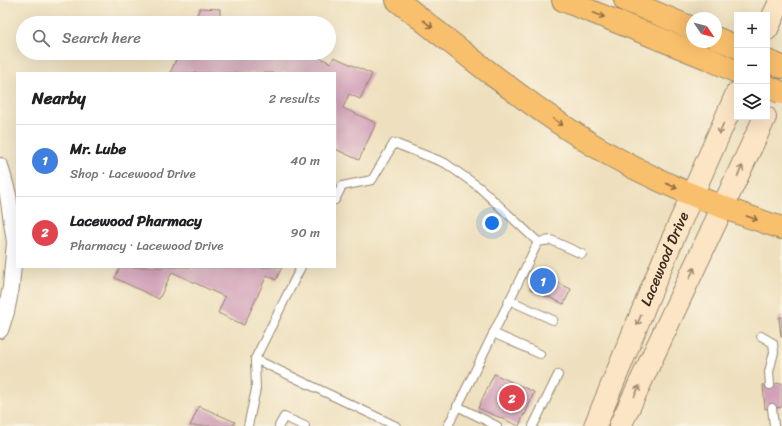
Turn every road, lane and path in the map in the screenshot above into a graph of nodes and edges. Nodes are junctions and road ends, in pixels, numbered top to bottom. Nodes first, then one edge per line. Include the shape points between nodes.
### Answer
1 (397, 0) edge
2 (563, 0) edge
3 (625, 0) edge
4 (781, 0) edge
5 (770, 23) edge
6 (686, 25) edge
7 (722, 41) edge
8 (734, 46) edge
9 (770, 62) edge
10 (782, 67) edge
11 (734, 71) edge
12 (782, 80) edge
13 (770, 87) edge
14 (782, 93) edge
15 (734, 100) edge
16 (770, 106) edge
17 (764, 120) edge
18 (0, 166) edge
19 (693, 195) junction
20 (336, 198) edge
21 (723, 207) junction
22 (782, 228) edge
23 (538, 242) junction
24 (582, 254) dead end
25 (300, 268) edge
26 (509, 300) junction
27 (3, 312) edge
28 (553, 320) dead end
29 (0, 330) edge
30 (493, 333) junction
31 (761, 336) dead end
32 (540, 354) dead end
33 (255, 359) junction
34 (558, 374) dead end
35 (770, 385) dead end
36 (457, 406) junction
37 (772, 408) dead end
38 (248, 426) edge
39 (279, 426) edge
40 (305, 426) edge
41 (396, 426) edge
42 (448, 426) edge
43 (497, 426) edge
44 (533, 426) edge
45 (595, 426) edge
46 (620, 426) edge
47 (774, 426) edge

1 -> 19 highway via 569,130 620,160
2 -> 11 highway
3 - 6 highway
4 - 5 main road
7 - 8 highway
9 - 10 highway
12 - 16 main road
13 - 14 highway, bridge
15 -> 19 main road, Lacewood Drive
21 -> 17 main road, Lacewood Drive
18 - 27 street via 8,195 15,242 11,287
19 - 21 highway
19 -> 45 main road, Lacewood Drive
20 - 23 lane via 342,186 372,180 394,143 445,163 479,187
21 -> 22 highway
46 -> 21 main road, Lacewood Drive
23 - 24 lane via 551,240
23 - 26 lane
25 - 33 lane
26 - 28 lane
26 - 30 lane
27 - 29 street
30 - 32 lane
30 - 36 lane
31 - 35 lane via 773,343
33 - 38 lane via 256,389
33 - 41 lane
34 - 44 lane
36 - 42 lane
36 - 43 lane
37 - 47 lane
39 - 40 lane via 284,417

